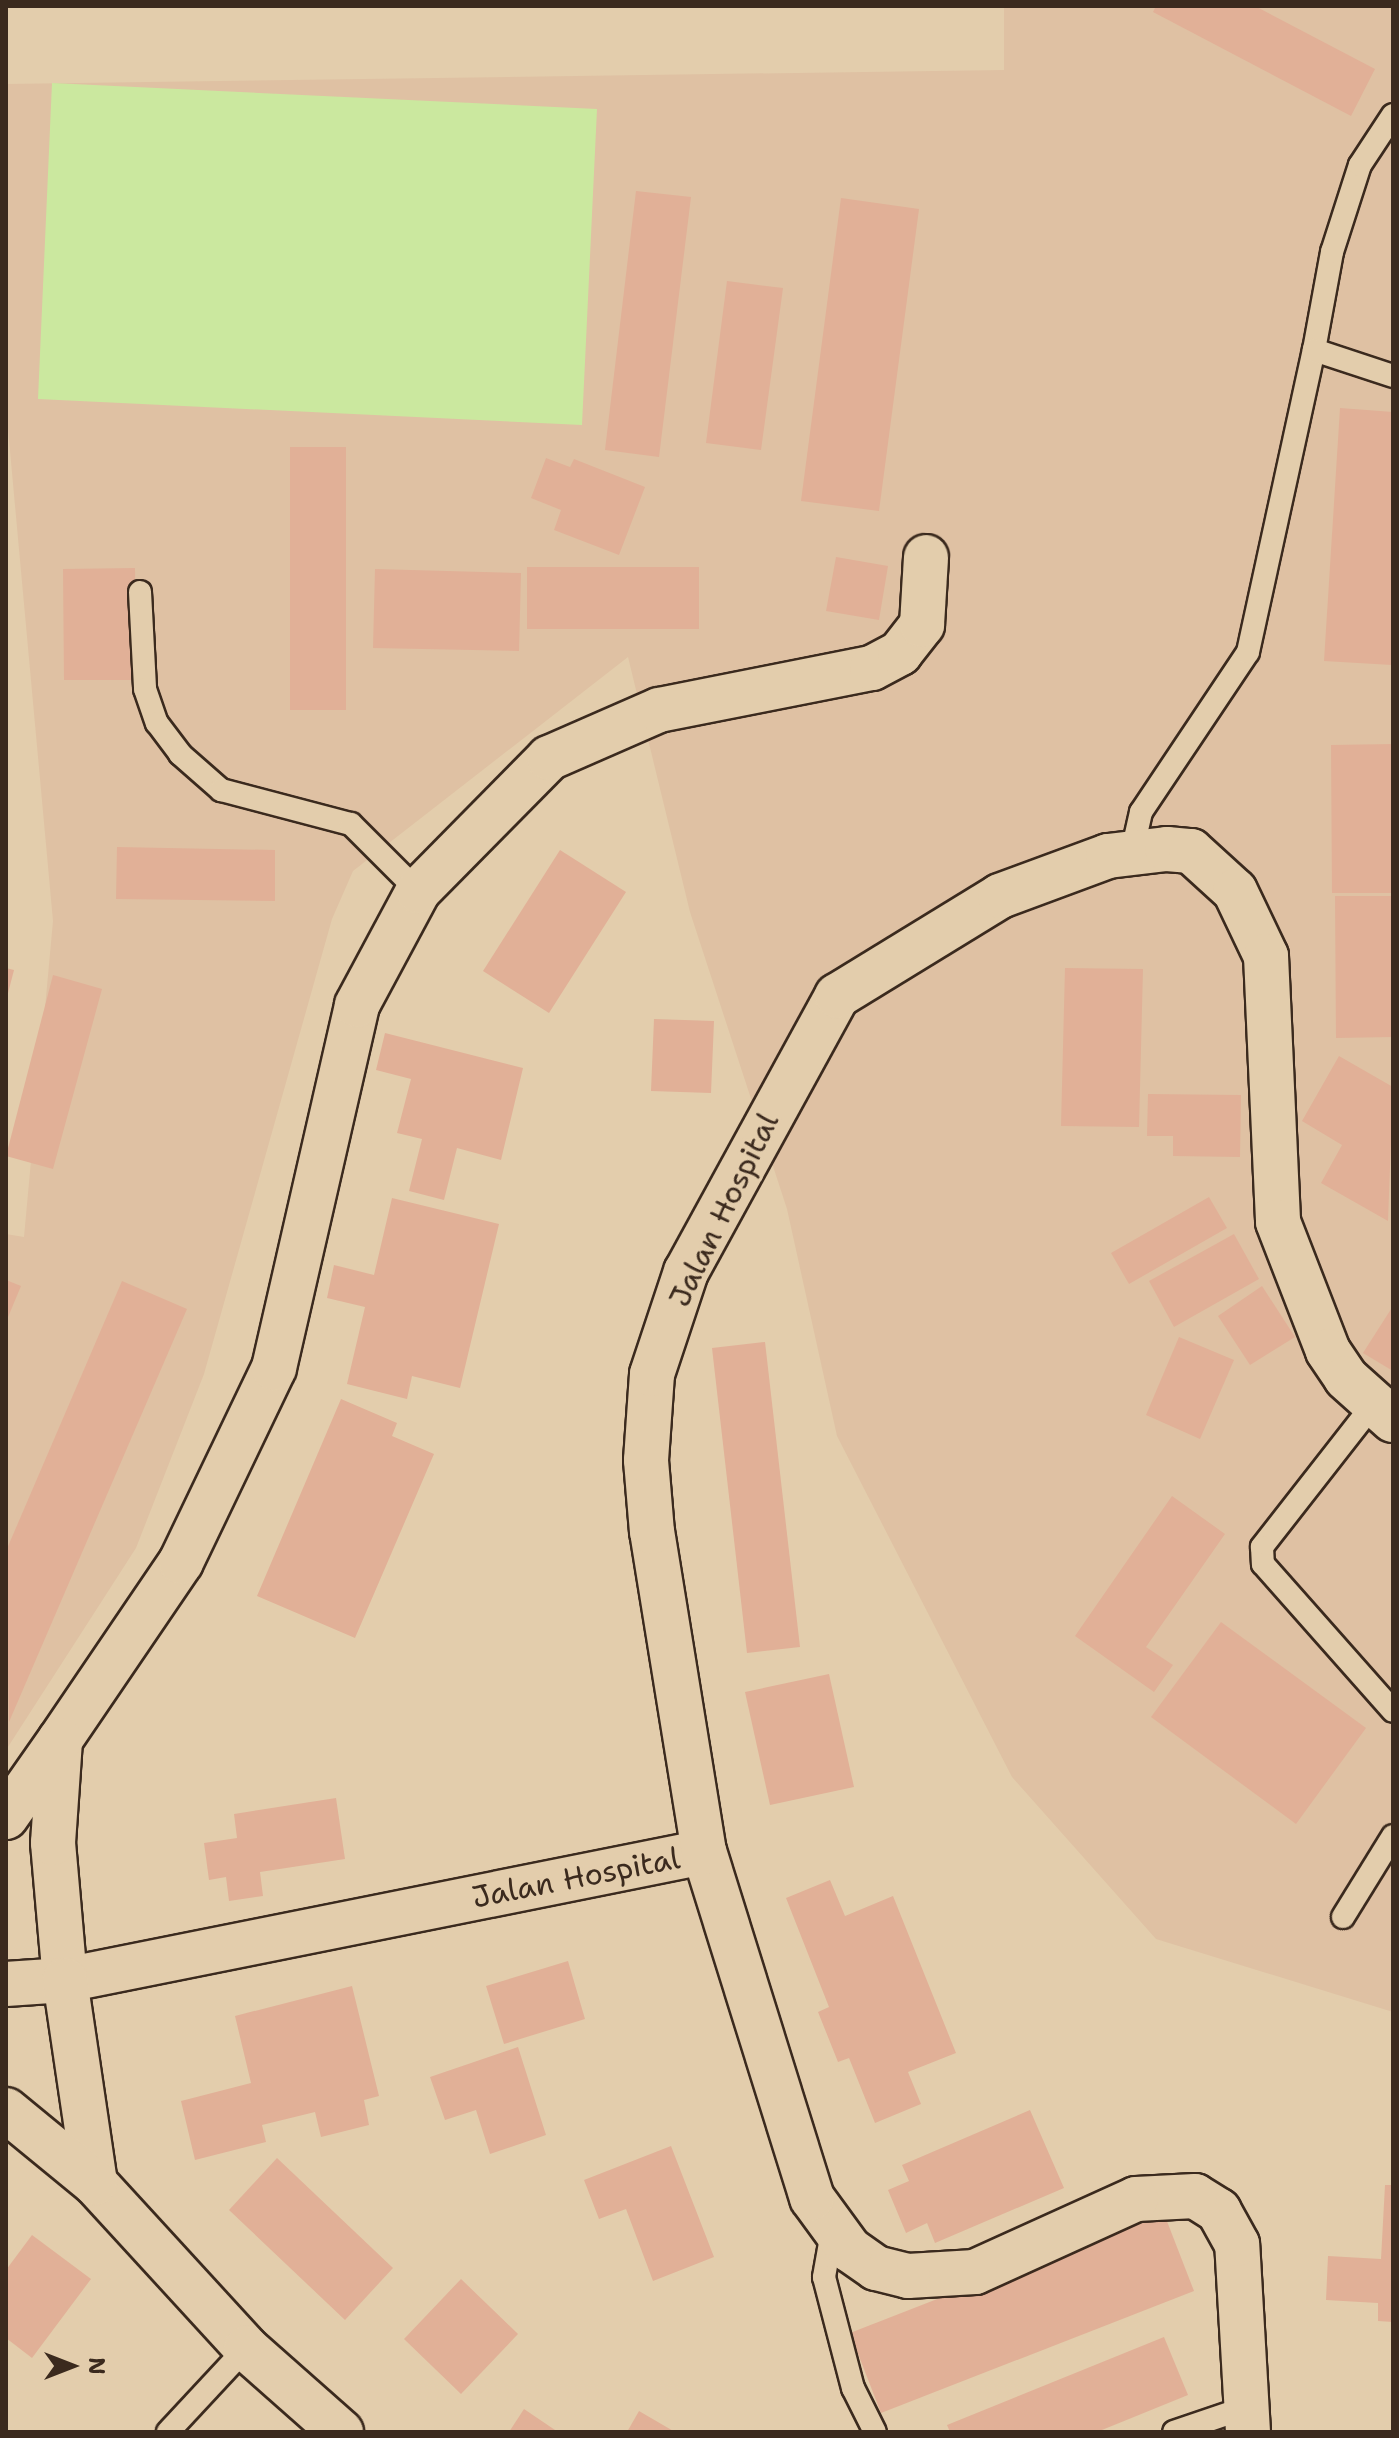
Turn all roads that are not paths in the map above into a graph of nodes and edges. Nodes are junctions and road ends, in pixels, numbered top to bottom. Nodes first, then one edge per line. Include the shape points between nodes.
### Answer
1 (1393, 115) edge
2 (1314, 350) junction
3 (1393, 376) edge
4 (926, 557) dead end
5 (140, 592) dead end
6 (1132, 852) junction
7 (418, 891) junction
8 (1383, 1413) edge
9 (1393, 1711) edge
10 (60, 1740) junction
11 (6, 1817) edge
12 (1393, 1836) edge
13 (704, 1852) junction
14 (1343, 1917) dead end
15 (65, 1980) junction
16 (6, 1984) edge
17 (6, 2110) edge
18 (95, 2183) junction
19 (832, 2232) junction
20 (246, 2348) junction
21 (1247, 2419) edge
22 (168, 2432) edge
23 (341, 2432) edge
24 (875, 2432) edge
25 (1174, 2432) edge

1 - 2 lane via 1360,165 1332,252
2 - 3 lane
2 - 6 lane via 1248,652 1141,812
4 - 7 street via 922,625 900,653 872,668 659,710 549,758 493,807
5 - 7 lane via 145,689 157,723 180,754 221,790 351,824
6 - 8 street, Jalan Hospital via 1191,851 1211,866 1235,891 1266,956 1278,1222 1328,1351
6 - 13 street, Jalan Hospital via 1000,896 837,996 686,1272 652,1374 646,1460
7 - 10 street via 357,1005 274,1368 181,1562
8 - 9 lane via 1262,1547 1263,1564
10 - 11 street
10 - 15 street via 53,1843
12 - 14 lane
13 - 15 street, Jalan Hospital
13 - 19 street via 812,2198
15 - 16 street, Jalan Hospital
15 - 18 street
17 - 18 street
18 - 20 street
19 - 21 street via 876,2268 908,2276 975,2272 1136,2199 1195,2196 1219,2211 1237,2244
19 - 24 lane via 824,2277 853,2388
20 - 22 lane
20 - 23 street
21 - 25 lane

